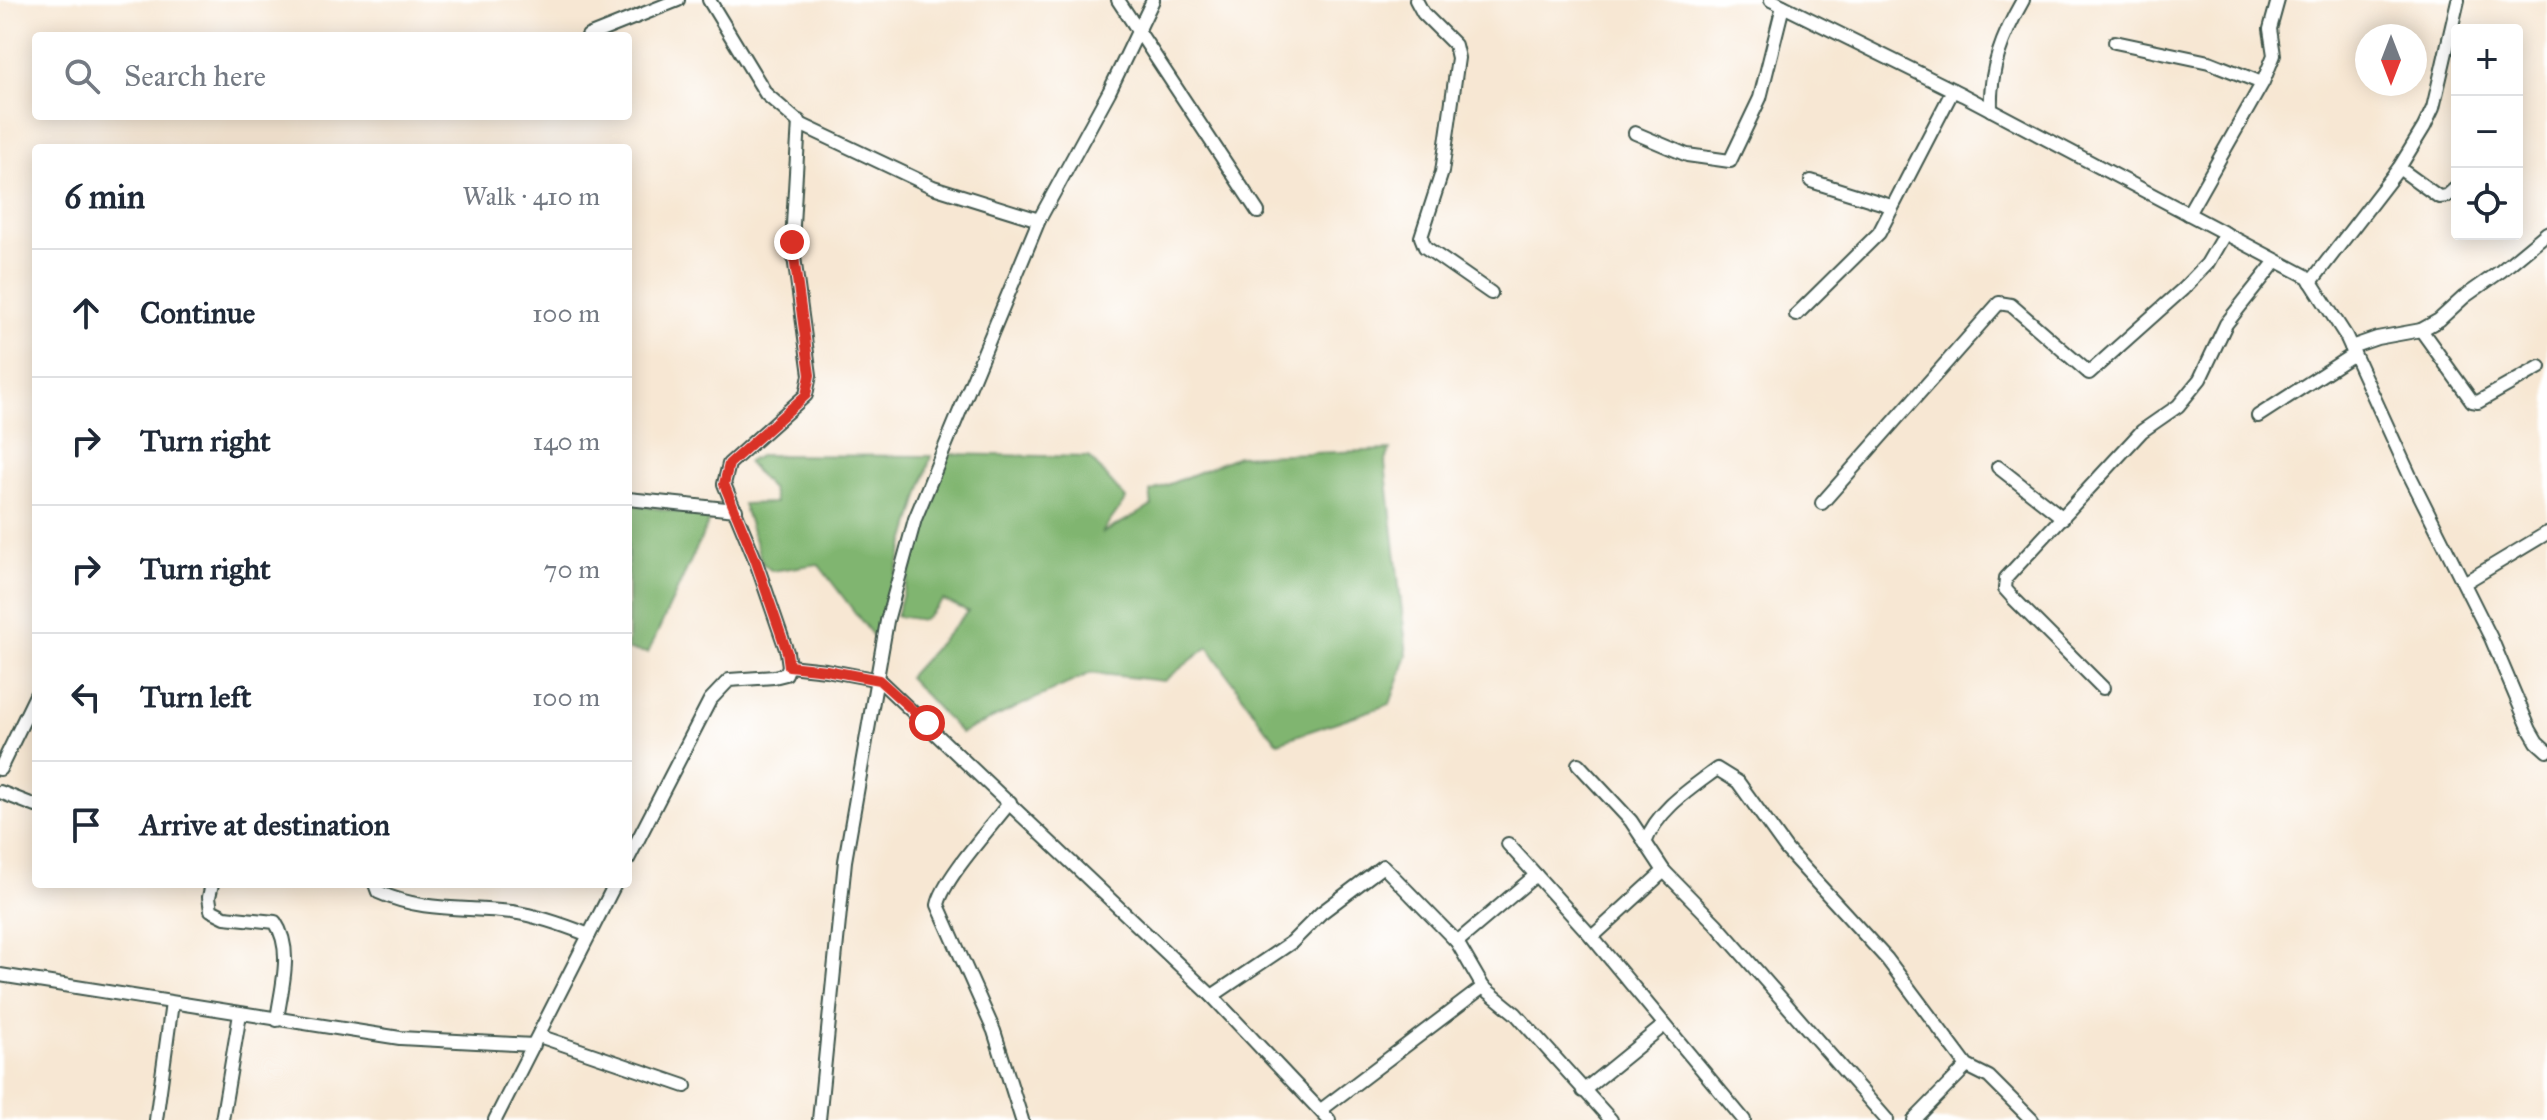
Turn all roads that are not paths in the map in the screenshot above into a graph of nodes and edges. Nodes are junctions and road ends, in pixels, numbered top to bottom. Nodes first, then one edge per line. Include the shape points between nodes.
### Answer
1 (678, 0) edge
2 (709, 0) edge
3 (1118, 0) edge
4 (1153, 0) edge
5 (1416, 0) edge
6 (2023, 0) edge
7 (2278, 0) edge
8 (2458, 0) edge
9 (1777, 3) edge
10 (598, 32) edge
11 (1138, 32) junction
12 (2115, 42) dead end
13 (2262, 83) junction
14 (1953, 90) junction
15 (1991, 110) junction
16 (799, 121) junction
17 (1635, 133) dead end
18 (2399, 168) junction
19 (1811, 181) dead end
20 (2451, 192) edge
21 (1891, 206) junction
22 (1258, 212) dead end
23 (2188, 214) junction
24 (1039, 220) junction
25 (2225, 233) junction
26 (2547, 233) edge
27 (2276, 261) junction
28 (2311, 282) junction
29 (1491, 293) dead end
30 (1796, 315) dead end
31 (2421, 330) junction
32 (2353, 350) junction
33 (2540, 367) dead end
34 (2258, 416) dead end
35 (1998, 467) dead end
36 (632, 499) edge
37 (1822, 503) dead end
38 (736, 510) junction
39 (2063, 518) junction
40 (2547, 533) edge
41 (2464, 583) junction
42 (789, 666) junction
43 (879, 680) junction
44 (2103, 688) dead end
45 (32, 703) edge
46 (2547, 751) edge
47 (1578, 764) dead end
48 (0, 769) edge
49 (0, 792) edge
50 (1010, 802) junction
51 (32, 804) edge
52 (1645, 843) junction
53 (1508, 844) dead end
54 (632, 851) edge
55 (1664, 871) junction
56 (1536, 875) junction
57 (211, 888) edge
58 (376, 888) edge
59 (613, 888) edge
60 (589, 935) junction
61 (1592, 937) junction
62 (1457, 942) junction
63 (0, 975) edge
64 (1483, 987) junction
65 (1212, 996) junction
66 (172, 1003) junction
67 (240, 1014) junction
68 (277, 1020) junction
69 (1663, 1026) junction
70 (536, 1041) junction
71 (1967, 1066) junction
72 (685, 1086) dead end
73 (1583, 1091) junction
74 (1325, 1115) edge
75 (156, 1120) edge
76 (222, 1120) edge
77 (495, 1120) edge
78 (819, 1120) edge
79 (1022, 1120) edge
80 (1611, 1120) edge
81 (1744, 1120) edge
82 (1887, 1120) edge
83 (1914, 1120) edge
84 (2032, 1120) edge

1 - 10 street
2 - 16 street via 766,94
3 - 11 street
4 - 11 street
5 - 29 street via 1455,45 1458,58 1442,172 1421,237 1425,247
6 - 15 street via 2002,39 1990,87
7 - 13 street via 2270,29 2274,55
8 - 18 street via 2433,108
9 - 14 street
9 - 17 street via 1760,98 1730,161 1687,155
11 - 22 street
11 - 24 street
12 - 13 street via 2209,62
13 - 23 street
14 - 15 street
14 - 21 street
15 - 23 street
16 - 24 street via 933,187
16 - 38 street via 792,242 810,375 806,395 729,464 724,484
18 - 20 street via 2439,197
18 - 28 street
19 - 21 street
21 - 30 street via 1879,233
23 - 25 street
24 - 43 street via 915,519 887,621
25 - 27 street
25 - 37 street via 2191,281 2089,373 2011,305 1999,303
26 - 31 street
27 - 28 street
27 - 39 street via 2226,324 2200,379 2178,406 2142,431
28 - 32 street
31 - 32 street via 2377,338
31 - 33 street via 2472,401 2485,400
32 - 34 street
32 - 41 street
35 - 39 street
36 - 38 street
38 - 42 street
39 - 44 street via 2006,578 2005,589
40 - 41 street
41 - 46 street via 2530,730
42 - 43 street
42 - 54 street via 786,674 774,677 729,680 710,700
43 - 50 street
43 - 78 street via 845,861
45 - 48 street
47 - 52 street
49 - 51 street
50 - 65 street
50 - 79 street via 938,905 994,1031
52 - 55 street
52 - 71 street via 1679,797 1717,769 1738,782 1787,850 1887,959
53 - 56 street
55 - 61 street
55 - 82 street
56 - 61 street
56 - 62 street
57 - 68 street via 211,910 225,917 275,922 282,933 286,950
58 - 60 street via 424,907 512,912
59 - 60 street
60 - 70 street
61 - 69 street
62 - 64 street
62 - 65 street via 1383,866 1292,942
63 - 66 street
64 - 73 street via 1516,1014
64 - 74 street
65 - 74 street
66 - 67 street
66 - 75 street
67 - 68 street
67 - 76 street
68 - 70 street via 400,1038
69 - 73 street
69 - 81 street
70 - 72 street
70 - 77 street
71 - 83 street
71 - 84 street via 1989,1077
73 - 80 street

